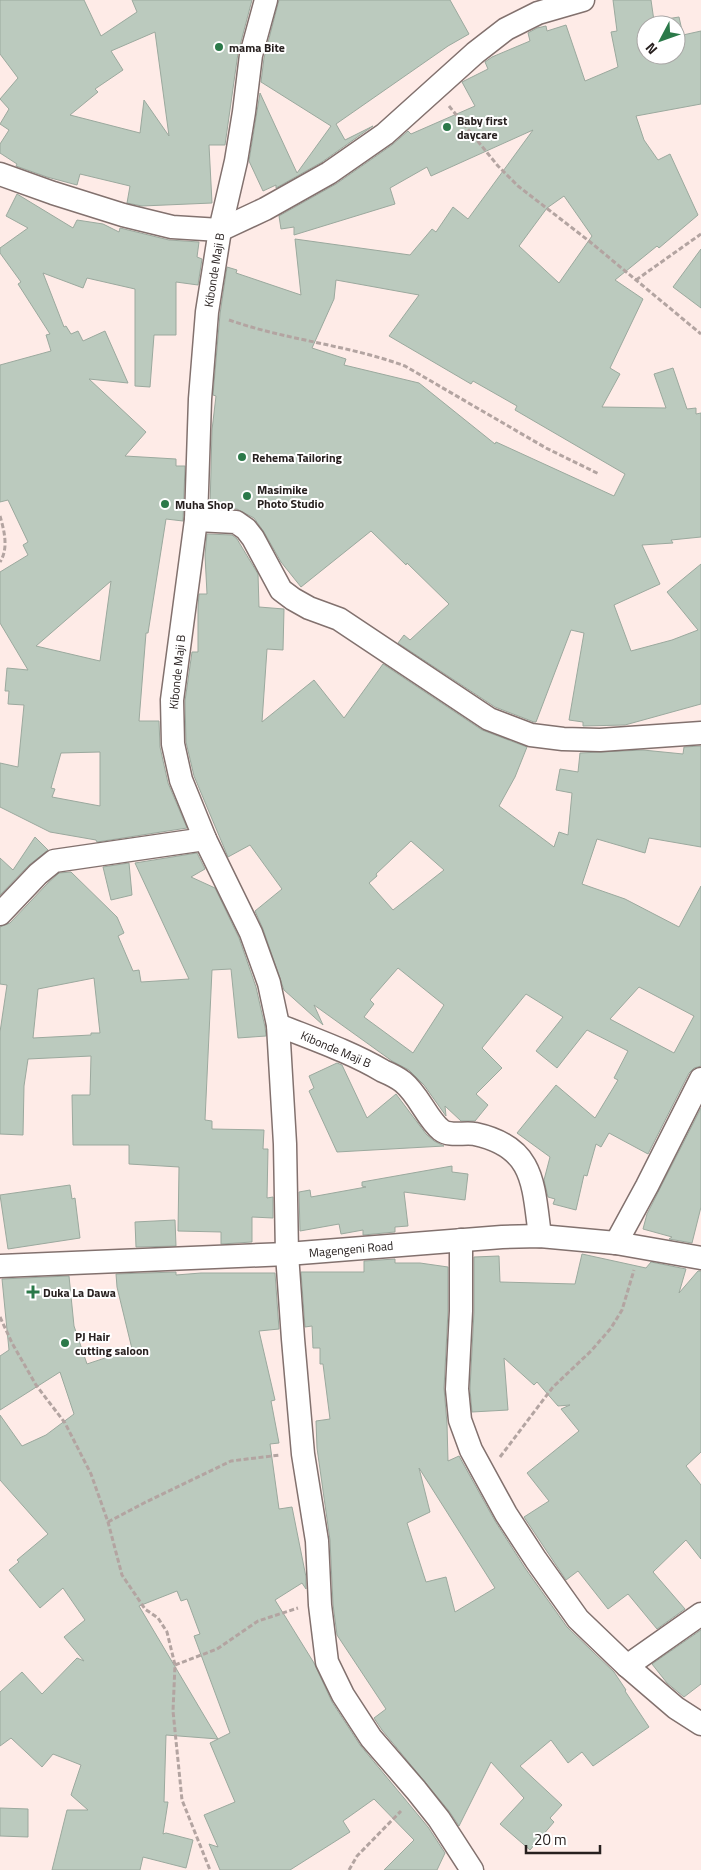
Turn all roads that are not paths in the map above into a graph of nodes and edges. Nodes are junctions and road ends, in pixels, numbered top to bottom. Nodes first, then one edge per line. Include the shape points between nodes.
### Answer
1 (266, 0) edge
2 (583, 0) edge
3 (0, 174) edge
4 (220, 230) junction
5 (196, 520) junction
6 (701, 733) edge
7 (205, 839) junction
8 (0, 914) edge
9 (278, 1025) junction
10 (701, 1079) edge
11 (540, 1236) junction
12 (461, 1240) junction
13 (616, 1243) junction
14 (287, 1254) junction
15 (701, 1258) edge
16 (0, 1266) edge
17 (701, 1614) edge
18 (627, 1666) junction
19 (701, 1724) edge
20 (472, 1870) edge

1 - 4 street, Kibonde Maji B via 251,56 236,161
2 - 4 street via 538,13 506,29 386,134 329,174
3 - 4 street via 123,215 172,227
4 - 5 street, Kibonde Maji B via 207,312
5 - 6 street via 236,522 253,538 281,590 287,595 309,608 340,619 489,719 531,735 562,739 600,740
5 - 7 street, Kibonde Maji B via 172,700 174,744 181,780
7 - 8 street via 54,862
7 - 9 street, Kibonde Maji B via 251,933 269,983
9 - 11 street, Kibonde Maji B via 368,1062 403,1082 442,1131 475,1134 513,1150 524,1162 534,1188
9 - 14 street
10 - 13 street
11 - 12 street, Magengeni Road
11 - 13 street, Magengeni Road
12 - 14 street, Magengeni Road
12 - 18 street via 457,1389 460,1420 471,1450 484,1477 536,1560 578,1619
13 - 15 street, Magengeni Road
14 - 16 street, Magengeni Road
14 - 20 street via 303,1454 317,1541 327,1662 343,1695 371,1738 439,1819
17 - 18 street
18 - 19 street via 676,1708

